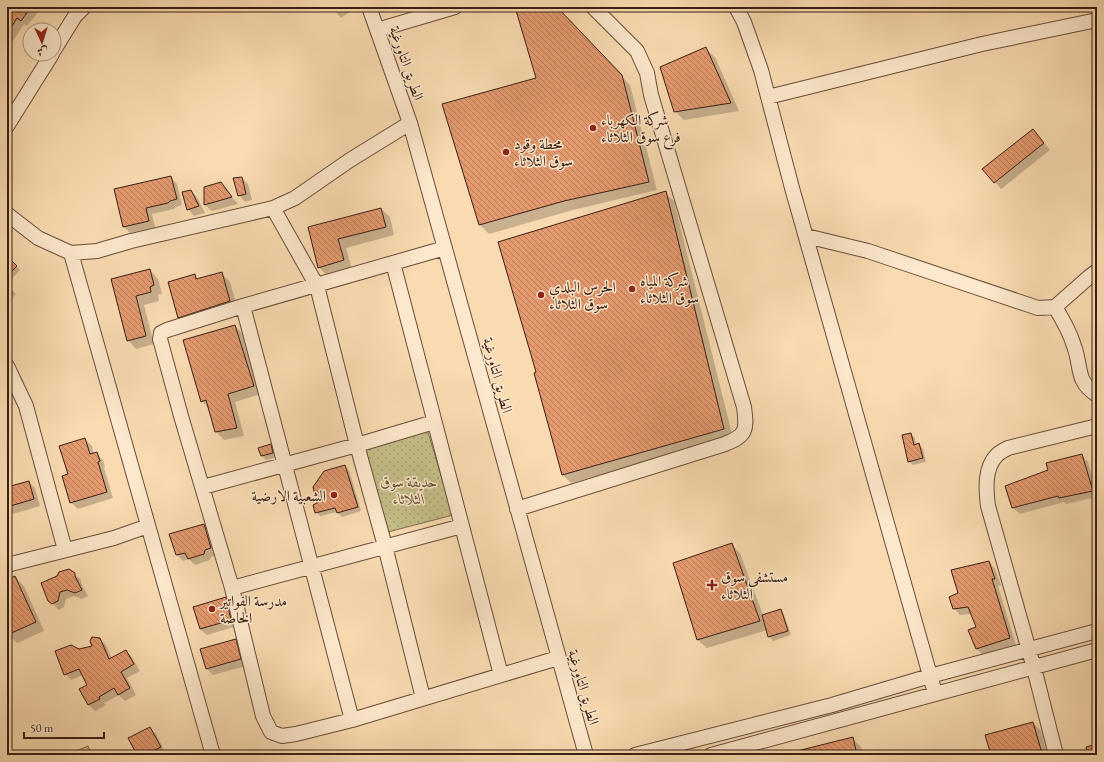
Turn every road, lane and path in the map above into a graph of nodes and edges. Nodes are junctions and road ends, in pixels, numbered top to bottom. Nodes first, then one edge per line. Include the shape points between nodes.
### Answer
1 (84, 7) edge
2 (369, 7) edge
3 (454, 7) edge
4 (593, 7) edge
5 (736, 7) edge
6 (1097, 20) edge
7 (377, 30) junction
8 (62, 37) edge
9 (47, 62) edge
10 (768, 97) junction
11 (410, 123) junction
12 (7, 126) edge
13 (273, 208) junction
14 (7, 214) edge
15 (806, 236) junction
16 (445, 248) junction
17 (71, 254) junction
18 (393, 263) junction
19 (1097, 271) edge
20 (317, 286) junction
21 (243, 306) junction
22 (1055, 307) junction
23 (7, 366) edge
24 (1097, 395) edge
25 (434, 422) junction
26 (1097, 426) edge
27 (357, 445) junction
28 (285, 464) junction
29 (203, 487) junction
30 (517, 509) junction
31 (148, 526) junction
32 (462, 526) junction
33 (386, 546) junction
34 (65, 550) junction
35 (7, 565) edge
36 (312, 566) junction
37 (232, 588) junction
38 (1097, 630) edge
39 (1028, 648) junction
40 (1097, 650) edge
41 (558, 658) junction
42 (1034, 668) junction
43 (501, 675) junction
44 (930, 676) junction
45 (935, 693) junction
46 (423, 698) junction
47 (352, 720) junction
48 (213, 755) edge
49 (586, 755) edge
50 (635, 755) edge
51 (711, 755) edge
52 (1056, 755) edge

1 - 8 street
2 - 7 street, الطريق التاورغية
3 - 7 street
4 - 30 street via 637,51 647,73 651,94 744,407 746,422 739,438 725,444
5 - 10 street via 744,22
6 - 10 street via 982,44
7 - 11 street, الطريق التاورغية
9 - 12 street
10 - 15 street
11 - 13 street via 295,198
11 - 16 street, الطريق التاورغية
13 - 17 street via 97,251
13 - 20 street
14 - 17 street via 38,238
15 - 22 street via 868,251 1038,308
15 - 44 street
16 - 18 street
16 - 30 street, الطريق التاورغية
17 - 31 street
18 - 20 street
18 - 25 street
19 - 22 street
20 - 21 street
20 - 27 street
21 - 28 street
21 - 29 street via 161,333 160,339
22 - 24 street via 1070,334 1081,377 1088,389
23 - 34 street via 26,406
25 - 27 street
25 - 32 street
26 - 39 street via 1008,448 992,461 986,489 988,506
27 - 28 street
27 - 33 street
28 - 29 street
28 - 36 street
29 - 37 street
30 - 41 street, الطريق التاورغية
31 - 34 street via 114,538
31 - 48 street
32 - 33 street
32 - 43 street
33 - 36 street
33 - 46 street
34 - 35 street
36 - 37 street
36 - 47 street
37 - 47 street via 263,716 271,732 282,736 296,734
38 - 39 street
39 - 42 street
39 - 44 street
40 - 42 street
41 - 43 street
41 - 49 street, الطريق التاورغية
42 - 45 street
42 - 52 street
43 - 46 street
44 - 45 street
44 - 50 street via 832,705
45 - 51 street
46 - 47 street

